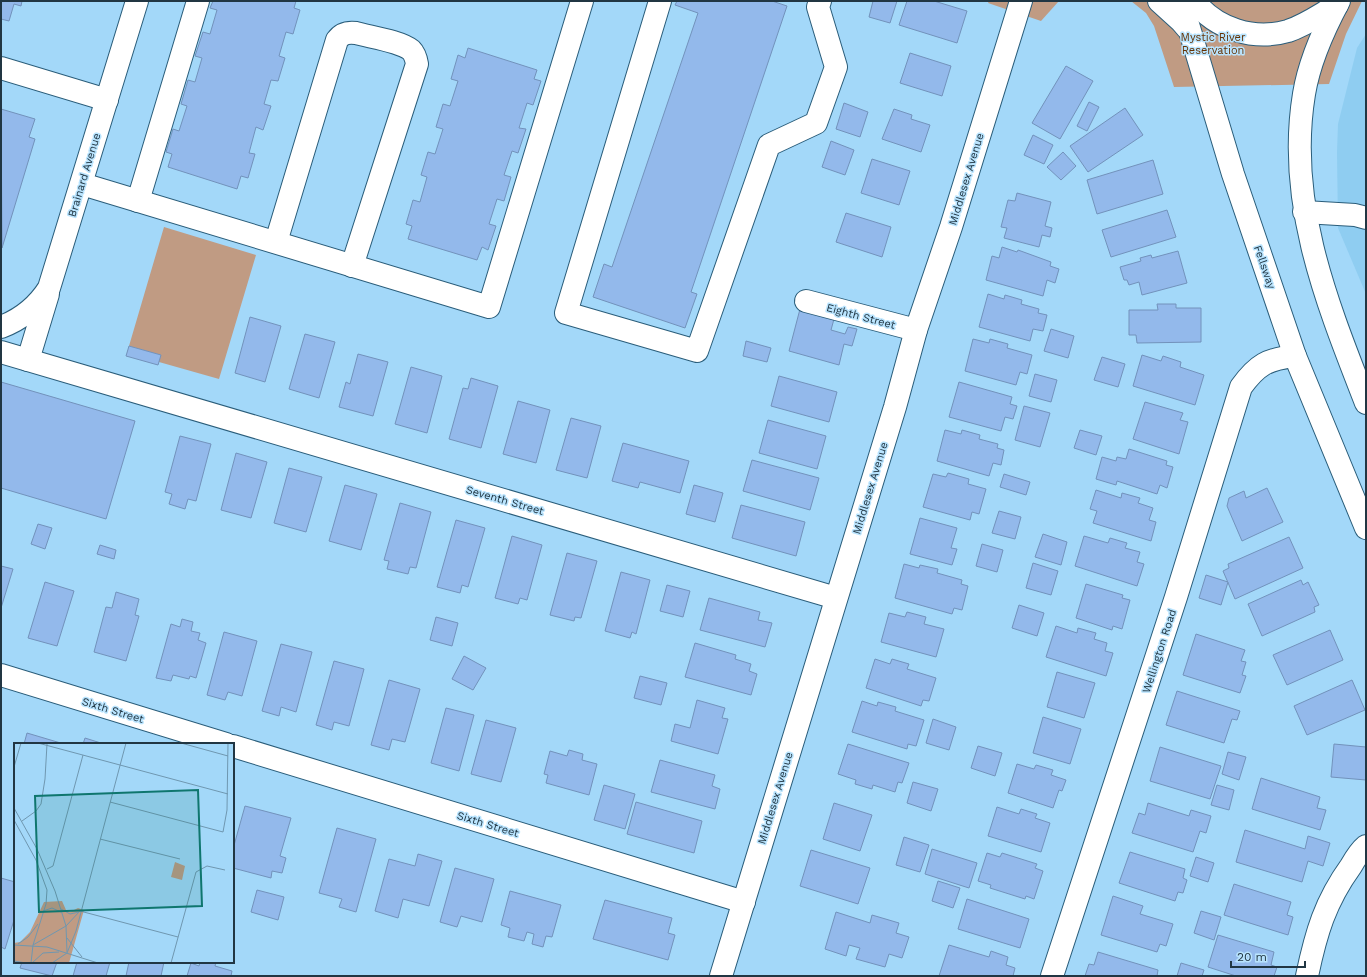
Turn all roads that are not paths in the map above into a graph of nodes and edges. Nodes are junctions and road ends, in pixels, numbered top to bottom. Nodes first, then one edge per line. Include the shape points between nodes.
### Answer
1 (137, 1) edge
2 (198, 1) edge
3 (582, 1) edge
4 (660, 1) edge
5 (820, 1) edge
6 (1021, 1) edge
7 (1159, 1) edge
8 (1181, 1) edge
9 (1194, 1) edge
10 (1338, 3) edge
11 (1191, 35) junction
12 (1, 68) edge
13 (107, 100) junction
14 (82, 184) junction
15 (138, 201) junction
16 (1304, 212) junction
17 (1366, 218) edge
18 (276, 242) junction
19 (352, 266) junction
20 (55, 272) junction
21 (806, 301) dead end
22 (1, 327) edge
23 (916, 330) junction
24 (1, 352) edge
25 (1294, 356) junction
26 (28, 360) junction
27 (1366, 403) edge
28 (1366, 528) edge
29 (836, 598) junction
30 (1, 675) edge
31 (223, 743) edge
32 (234, 746) edge
33 (1366, 846) edge
34 (744, 902) junction
35 (721, 976) edge
36 (1052, 976) edge
37 (1307, 976) edge

1 - 13 street, Brainard Avenue
2 - 15 street
3 - 19 street via 489,307
4 - 5 street via 566,313 697,351 769,144 816,123 836,67 818,7
6 - 23 street, Middlesex Avenue via 951,227
7 - 11 street via 1181,21
8 - 11 street, Fellsway
9 - 10 street via 1206,14 1230,28 1244,33 1268,35 1300,26
10 - 16 street via 1326,27 1304,94 1299,153
11 - 25 street, Fellsway via 1233,174
12 - 13 street
13 - 14 street, Brainard Avenue
14 - 15 street
14 - 20 street, Brainard Avenue
15 - 18 street
16 - 17 street
16 - 27 street via 1340,337
18 - 19 street
18 - 19 street via 340,35 356,33 402,45 416,56 417,64
20 - 22 street, Brainard Avenue via 48,288 35,306 21,317
20 - 26 street
21 - 23 street, Eighth Street
23 - 29 street, Middlesex Avenue
24 - 26 street, Seventh Street
25 - 28 street, Fellsway
25 - 36 street, Wellington Road via 1280,358 1257,368 1241,387 1176,597
26 - 29 street, Seventh Street
29 - 34 street, Middlesex Avenue
30 - 31 street, Sixth Street
32 - 34 street, Sixth Street
33 - 37 street via 1342,877 1325,908
34 - 35 street, Middlesex Avenue

